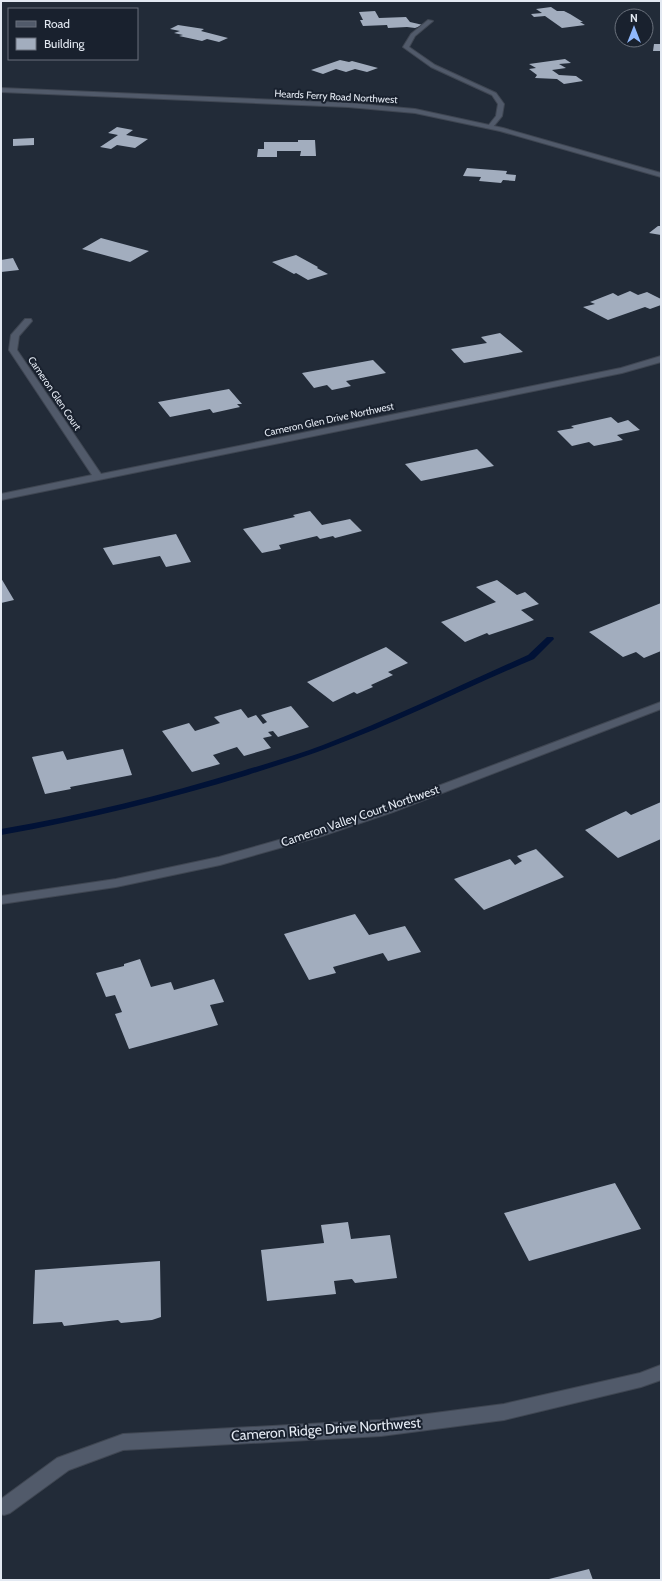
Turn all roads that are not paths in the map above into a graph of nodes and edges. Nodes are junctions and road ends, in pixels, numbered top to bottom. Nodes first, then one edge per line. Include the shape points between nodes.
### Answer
1 (430, 21) dead end
2 (1, 90) edge
3 (491, 126) junction
4 (661, 175) edge
5 (28, 321) dead end
6 (661, 359) edge
7 (98, 477) junction
8 (1, 497) edge
9 (661, 705) edge
10 (1, 900) edge
11 (661, 1372) edge
12 (4, 1507) dead end

1 - 3 street via 413,36 406,47 433,66 494,94 501,104 499,116
2 - 3 street, Heards Ferry Road Northwest via 363,106 436,114
3 - 4 street, Heards Ferry Road Northwest
5 - 7 street, Cameron Glen Court via 14,335 13,350
6 - 7 street, Cameron Glen Drive Northwest via 622,370
7 - 8 street, Cameron Glen Drive Northwest
9 - 10 street, Cameron Valley Court Northwest via 389,809 318,833 220,861 116,883
11 - 12 street, Cameron Ridge Drive Northwest via 641,1380 497,1413 381,1428 123,1442 63,1464

